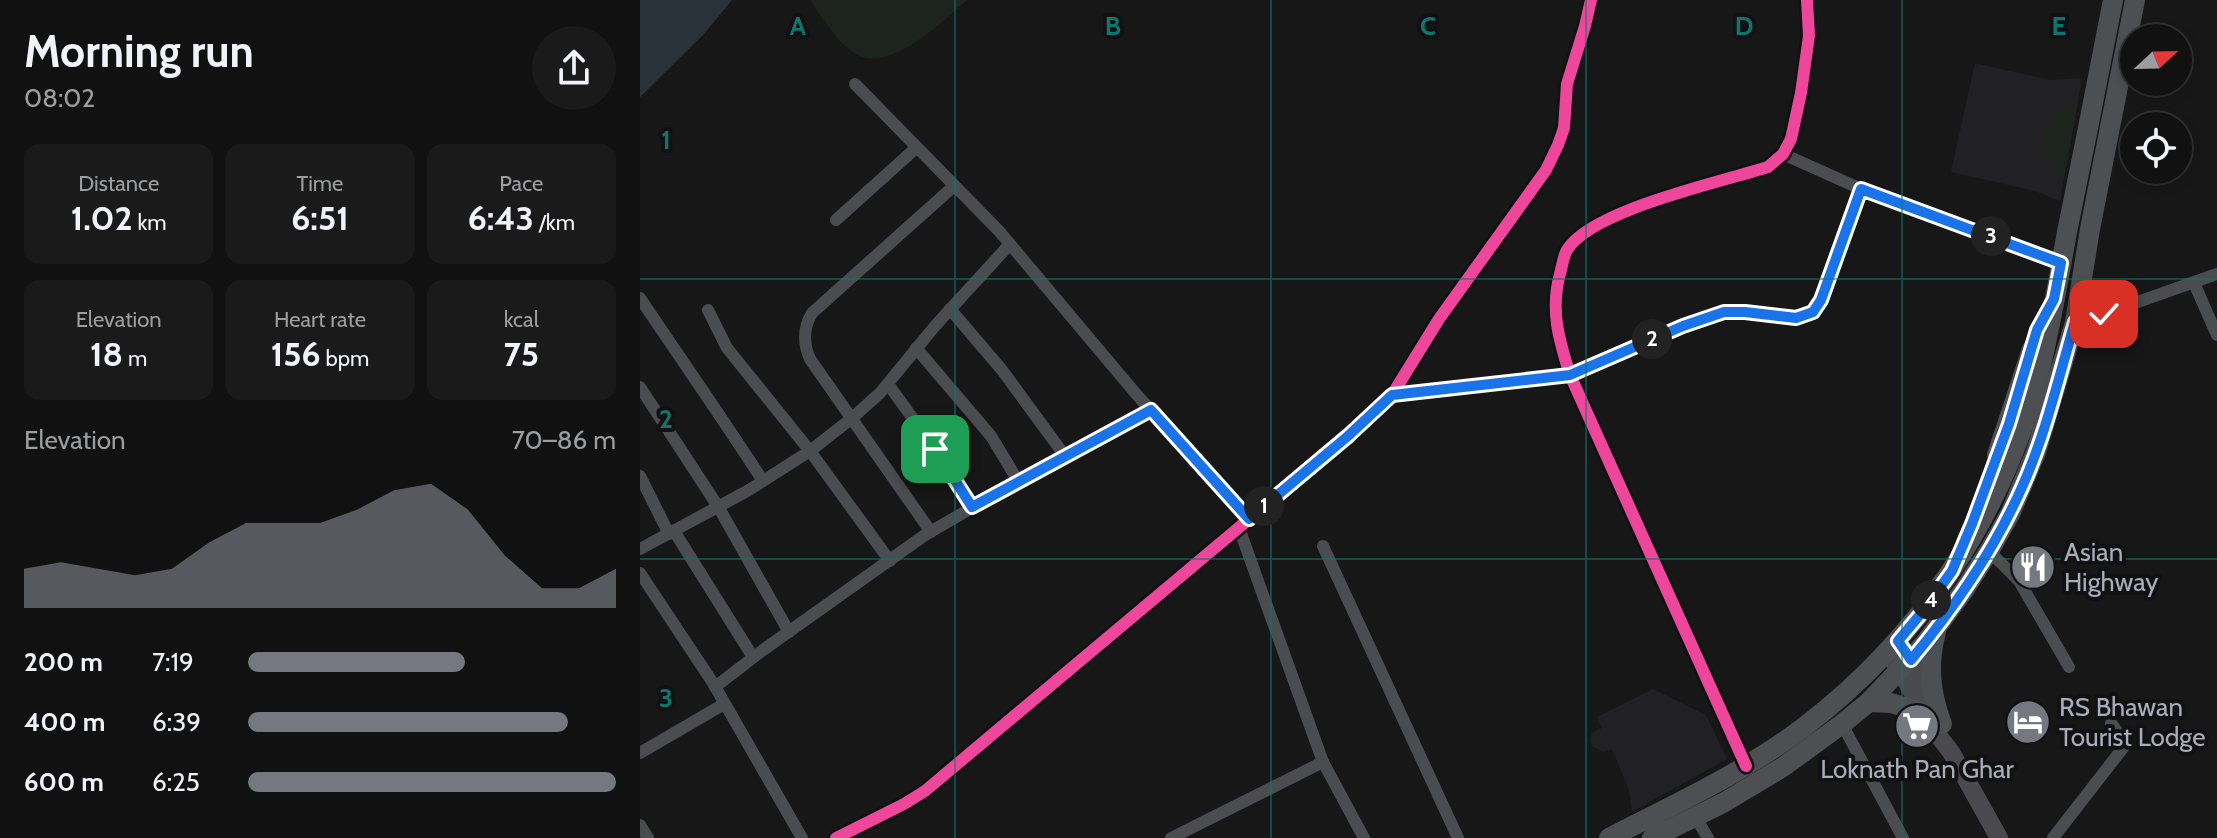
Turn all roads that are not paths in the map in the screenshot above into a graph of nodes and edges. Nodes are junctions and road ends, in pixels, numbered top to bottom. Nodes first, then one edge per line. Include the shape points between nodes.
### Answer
1 (1591, 0) edge
2 (1807, 0) edge
3 (2113, 0) edge
4 (2135, 0) edge
5 (855, 84) dead end
6 (916, 148) junction
7 (1783, 154) junction
8 (954, 186) junction
9 (1861, 189) junction
10 (836, 220) dead end
11 (1010, 244) junction
12 (2061, 263) junction
13 (2217, 274) edge
14 (2194, 283) junction
15 (640, 298) edge
16 (950, 309) junction
17 (708, 310) dead end
18 (2075, 322) junction
19 (2217, 335) edge
20 (916, 348) junction
21 (1570, 375) junction
22 (888, 384) junction
23 (640, 387) edge
24 (1392, 395) junction
25 (1151, 410) junction
26 (851, 419) junction
27 (810, 451) junction
28 (1065, 456) junction
29 (640, 476) edge
30 (763, 481) junction
31 (1018, 481) junction
32 (972, 507) junction
33 (719, 508) junction
34 (1249, 519) junction
35 (1239, 528) junction
36 (672, 532) junction
37 (931, 532) junction
38 (1323, 546) dead end
39 (640, 549) edge
40 (1989, 551) junction
41 (890, 561) junction
42 (640, 573) edge
43 (1937, 628) junction
44 (789, 632) junction
45 (1892, 647) junction
46 (753, 657) junction
47 (1906, 665) junction
48 (2069, 667) dead end
49 (715, 687) junction
50 (1869, 702) junction
51 (724, 704) junction
52 (1933, 718) junction
53 (2111, 723) dead end
54 (1842, 724) junction
55 (640, 753) edge
56 (1323, 762) junction
57 (1746, 766) junction
58 (1695, 816) junction
59 (640, 825) edge
60 (648, 838) edge
61 (802, 838) edge
62 (836, 838) edge
63 (1171, 838) edge
64 (1364, 838) edge
65 (1458, 838) edge
66 (1609, 838) edge
67 (1652, 838) edge
68 (1708, 838) edge
69 (1903, 838) edge
70 (1999, 838) edge
71 (2053, 838) edge

1 - 24 street via 1567,84 1564,128 1546,170 1439,319
2 - 7 street via 1809,36 1801,93
3 - 12 main road
4 - 18 main road
5 - 6 street
6 - 8 street
6 - 10 street
7 - 9 street
7 - 21 street via 1768,167 1624,211 1581,235 1566,251 1556,287 1558,340
8 - 11 street
8 - 26 street via 807,321 805,347 810,359
9 - 12 street
9 - 21 street via 1813,312 1796,318 1724,312
11 - 16 street
11 - 25 street
12 - 45 main road via 2054,299 2037,330 2009,424 1952,571
13 - 14 street
14 - 18 street
14 - 19 street
15 - 30 street
16 - 20 street
16 - 28 street
17 - 27 street via 727,348
18 - 40 main road via 2036,452
20 - 22 street
20 - 31 street via 991,436
21 - 24 street
21 - 57 street
22 - 26 street
22 - 32 street
23 - 33 street
24 - 34 street
25 - 28 street
25 - 34 street
26 - 27 street
26 - 37 street
27 - 30 street
27 - 41 street
28 - 31 street
29 - 36 street
30 - 33 street
31 - 32 street
32 - 37 street
33 - 36 street
33 - 44 street
34 - 35 street
35 - 56 street
35 - 62 street via 925,791
36 - 39 street
36 - 46 street
37 - 41 street
38 - 65 street
40 - 43 main road
40 - 48 street via 2019,581
41 - 44 street
42 - 49 street
43 - 47 main road
43 - 52 main road via 1931,652
44 - 46 street
45 - 47 main road
45 - 57 main road via 1805,727
46 - 49 street
47 - 50 main road
47 - 52 main road
49 - 51 street
50 - 52 main road via 1891,703
50 - 54 main road
51 - 55 street
51 - 61 street
52 - 70 main road via 1933,729
53 - 71 street via 2126,744
54 - 58 main road via 1783,767
54 - 69 street
56 - 63 street
56 - 64 street
57 - 66 main road
58 - 67 main road
58 - 68 street
59 - 60 street

